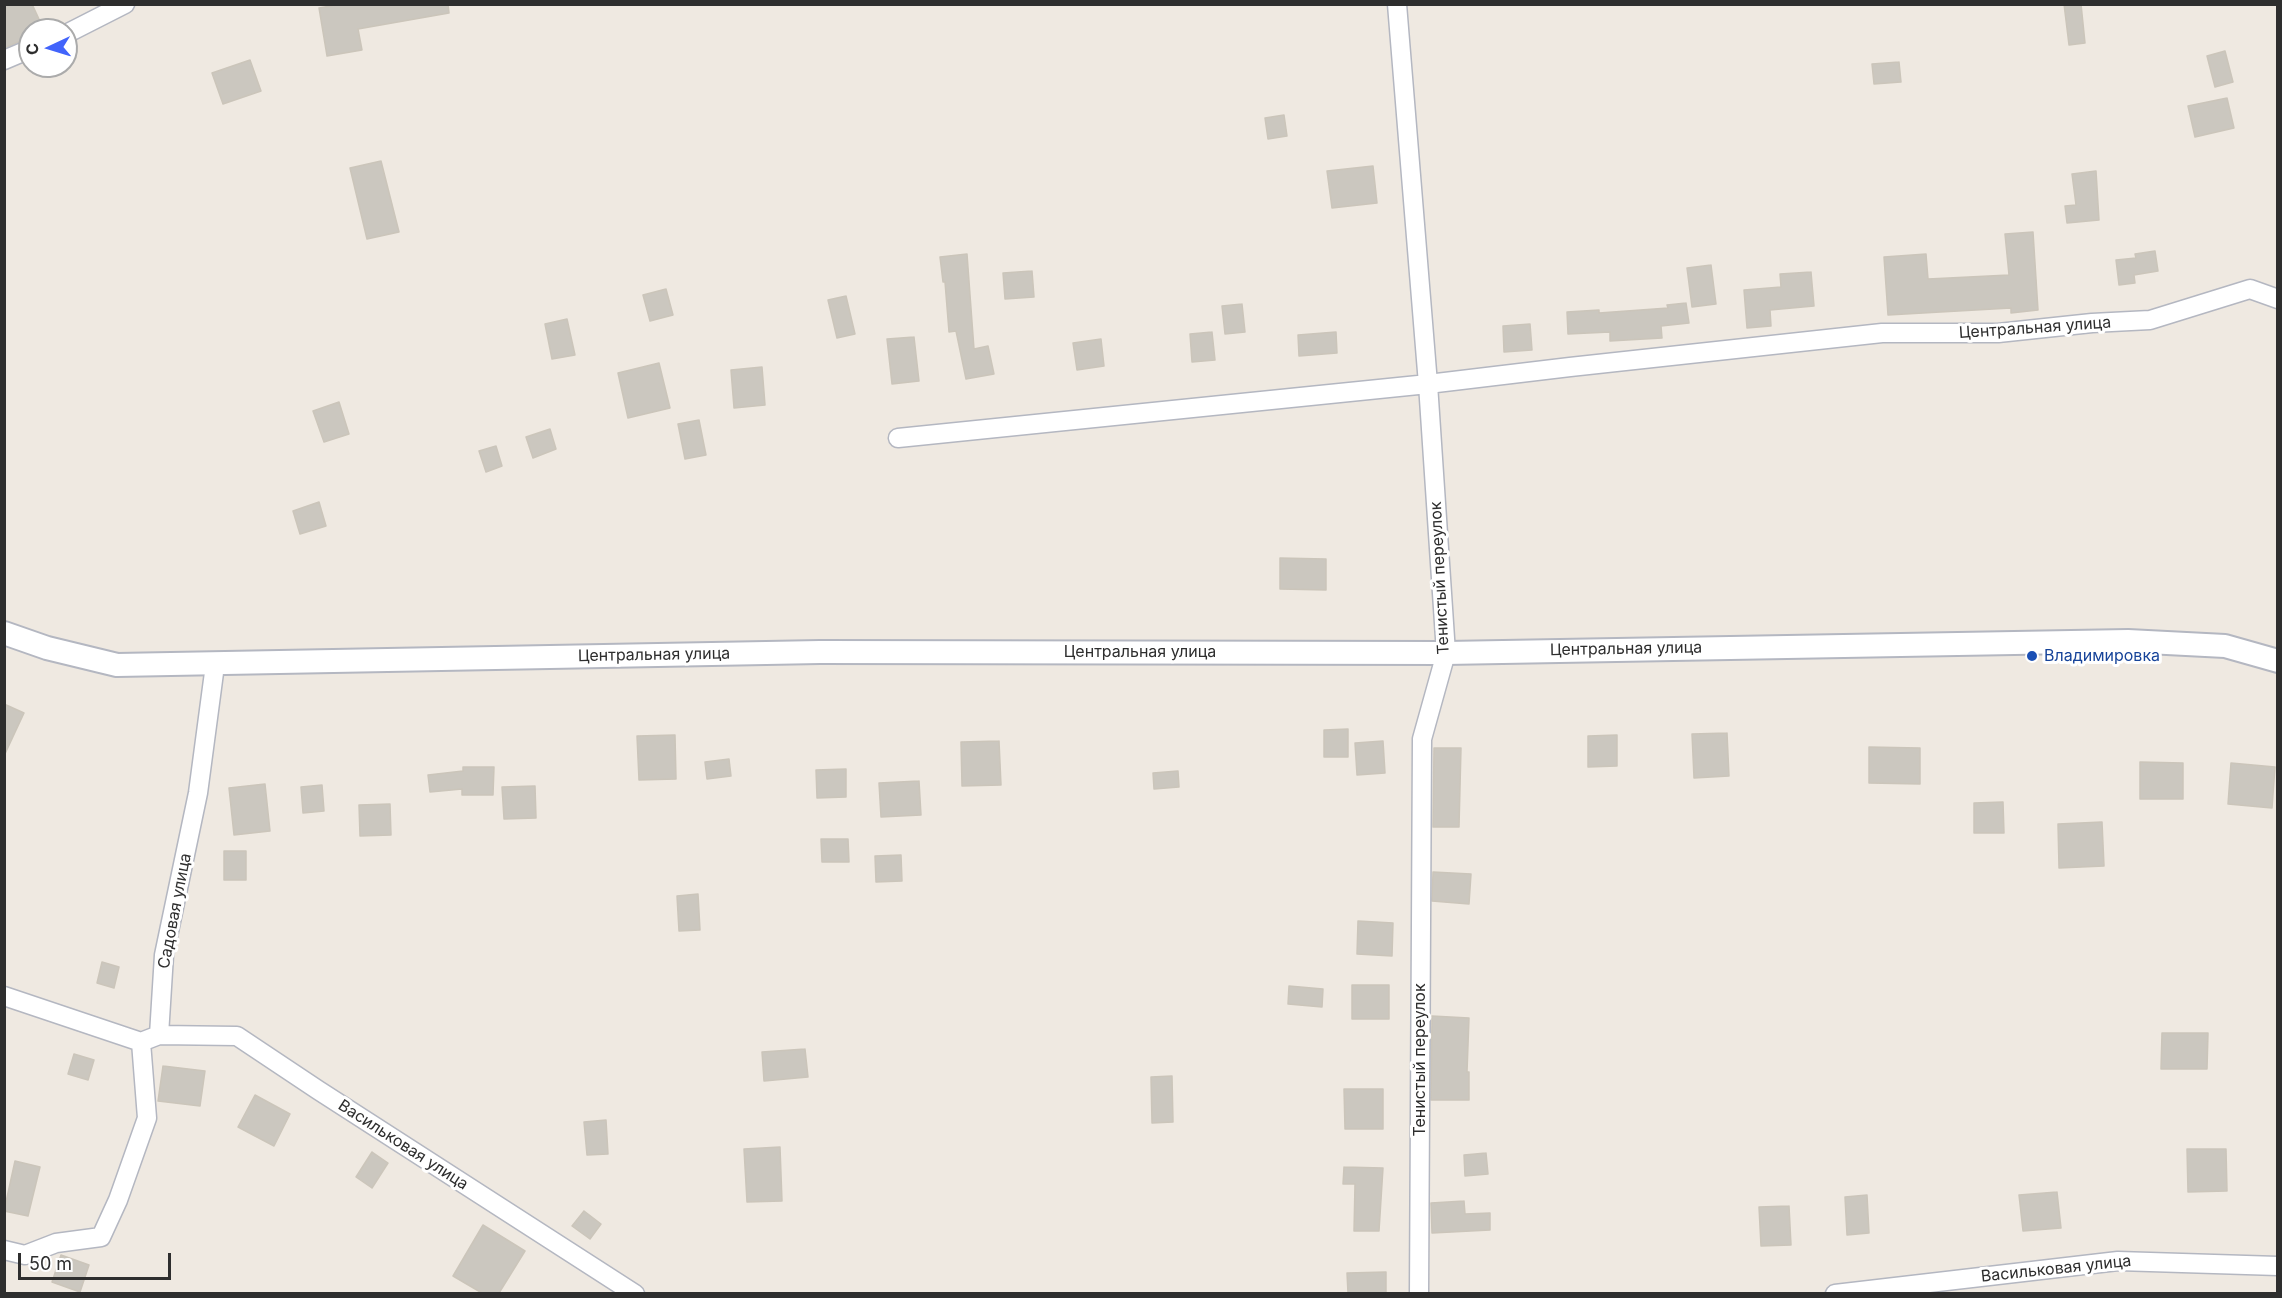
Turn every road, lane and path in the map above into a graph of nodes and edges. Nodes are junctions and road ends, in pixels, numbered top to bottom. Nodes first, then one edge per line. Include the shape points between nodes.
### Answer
1 (125, 4) edge
2 (1397, 4) edge
3 (78, 28) edge
4 (18, 54) edge
5 (4, 60) edge
6 (2277, 299) edge
7 (1428, 384) junction
8 (898, 438) dead end
9 (4, 633) edge
10 (1446, 653) junction
11 (2277, 660) edge
12 (215, 665) junction
13 (4, 996) edge
14 (159, 1035) junction
15 (141, 1042) junction
16 (4, 1250) edge
17 (2277, 1266) edge
18 (635, 1293) edge
19 (1419, 1293) edge
20 (1834, 1293) edge

1 - 3 street
2 - 7 street, Тенистый переулок
4 - 5 street
6 - 7 street, Центральная улица via 2250,289 2150,320 1998,333 1882,333
7 - 8 street, Центральная улица
7 - 10 street, Тенистый переулок
9 - 12 street, Центральная улица via 117,665
10 - 11 street, Центральная улица via 2128,641 2225,646
10 - 12 street, Центральная улица via 820,652
10 - 19 street, Тенистый переулок via 1422,740
12 - 14 street, Садовая улица via 198,793 164,955
13 - 15 street
14 - 15 street
14 - 18 street, Васильковая улица via 237,1036
15 - 16 street via 147,1118 101,1237 56,1243 25,1255
17 - 20 street, Васильковая улица via 2118,1261

